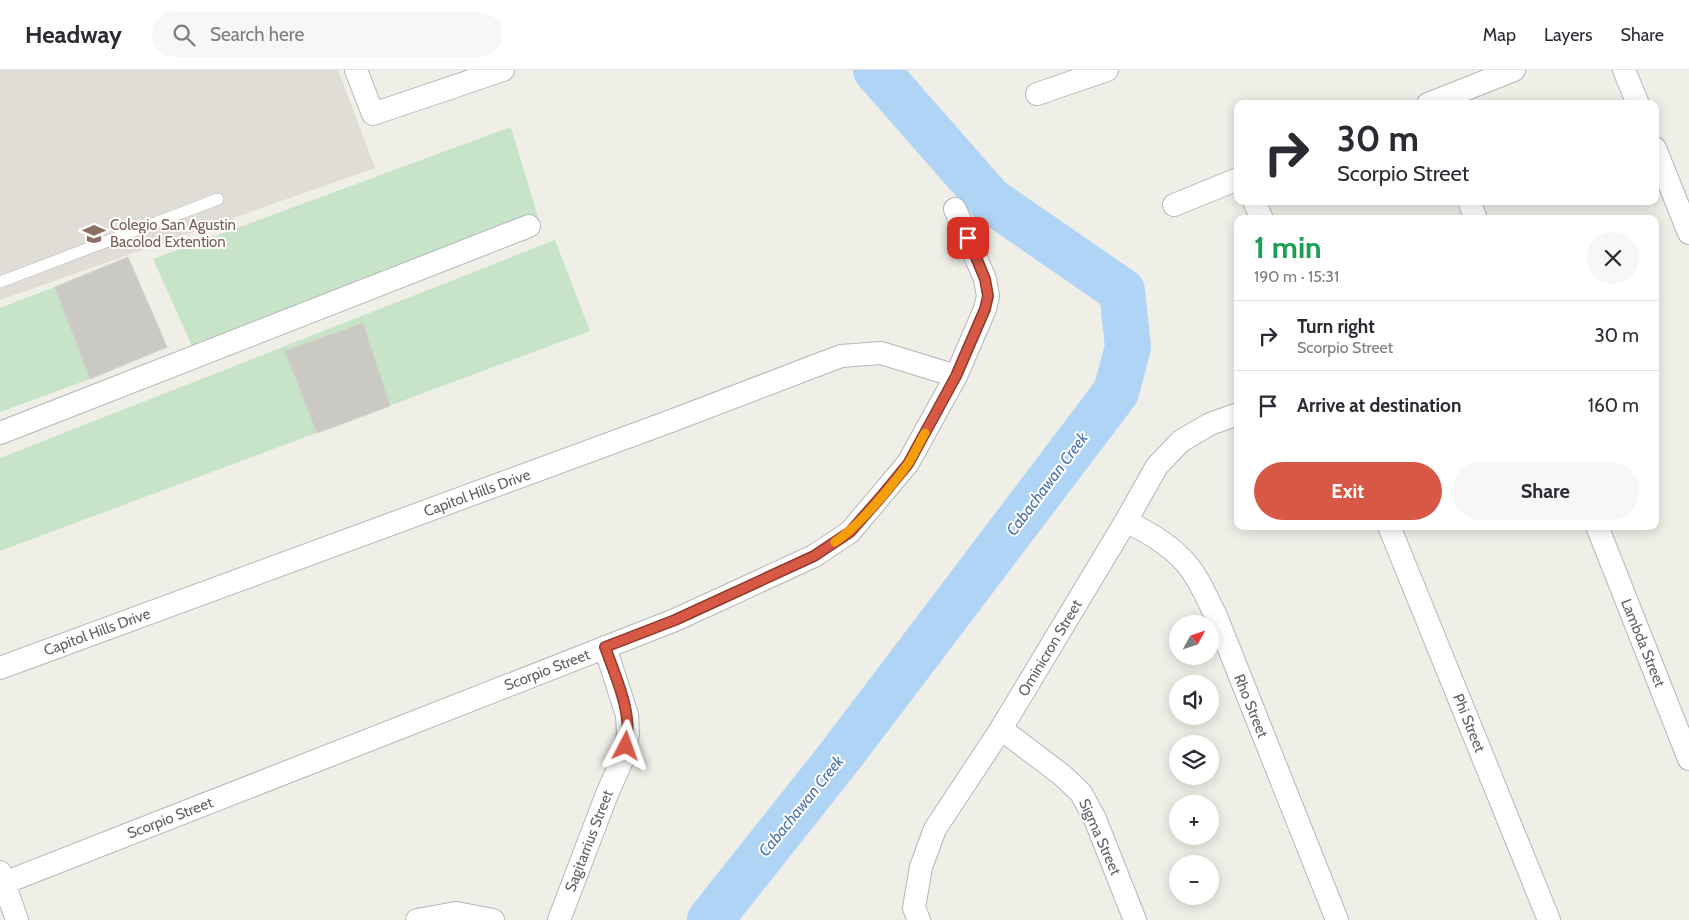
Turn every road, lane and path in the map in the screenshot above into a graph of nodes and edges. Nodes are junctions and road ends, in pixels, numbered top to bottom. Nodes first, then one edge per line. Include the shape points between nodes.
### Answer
1 (356, 70) edge
2 (502, 70) edge
3 (1107, 70) edge
4 (1514, 70) edge
5 (1624, 70) edge
6 (468, 76) edge
7 (1037, 94) dead end
8 (1440, 100) edge
9 (1636, 100) edge
10 (1659, 158) edge
11 (1234, 181) edge
12 (218, 199) dead end
13 (1174, 206) dead end
14 (955, 210) dead end
15 (529, 226) dead end
16 (1689, 234) edge
17 (0, 282) edge
18 (956, 376) junction
19 (1234, 415) edge
20 (0, 433) edge
21 (1126, 521) junction
22 (1391, 530) edge
23 (1599, 530) edge
24 (605, 647) junction
25 (0, 668) edge
26 (1001, 729) junction
27 (1689, 759) edge
28 (2, 878) edge
29 (17, 920) edge
30 (417, 920) edge
31 (493, 920) edge
32 (559, 920) edge
33 (919, 920) edge
34 (1136, 920) edge
35 (1337, 920) edge
36 (1549, 920) edge

1 - 6 street via 373,114
2 - 6 street
3 - 7 street
4 - 8 street
5 - 9 street
10 - 16 street
11 - 13 street
12 - 17 lane
14 - 18 street, Scorpio Street via 981,270 988,296
15 - 20 street
18 - 24 street, Scorpio Street via 908,464 850,532 814,556 675,620
18 - 25 street, Capitol Hills Drive via 881,353 841,356
19 - 21 street, Ominicron Street via 1210,424 1182,441 1157,466
21 - 26 street, Ominicron Street
21 - 35 street, Rho Street via 1181,557 1201,584
22 - 36 street, Phi Street
23 - 27 street, Lambda Street
24 - 28 street, Scorpio Street
24 - 32 street, Sagitarrius Street via 627,714 628,734 623,758
26 - 33 street, Ominicron Street via 935,829 921,867 914,908
26 - 34 street, Sigma Street via 1081,793 1095,819
28 - 29 street
30 - 31 street via 456,913

